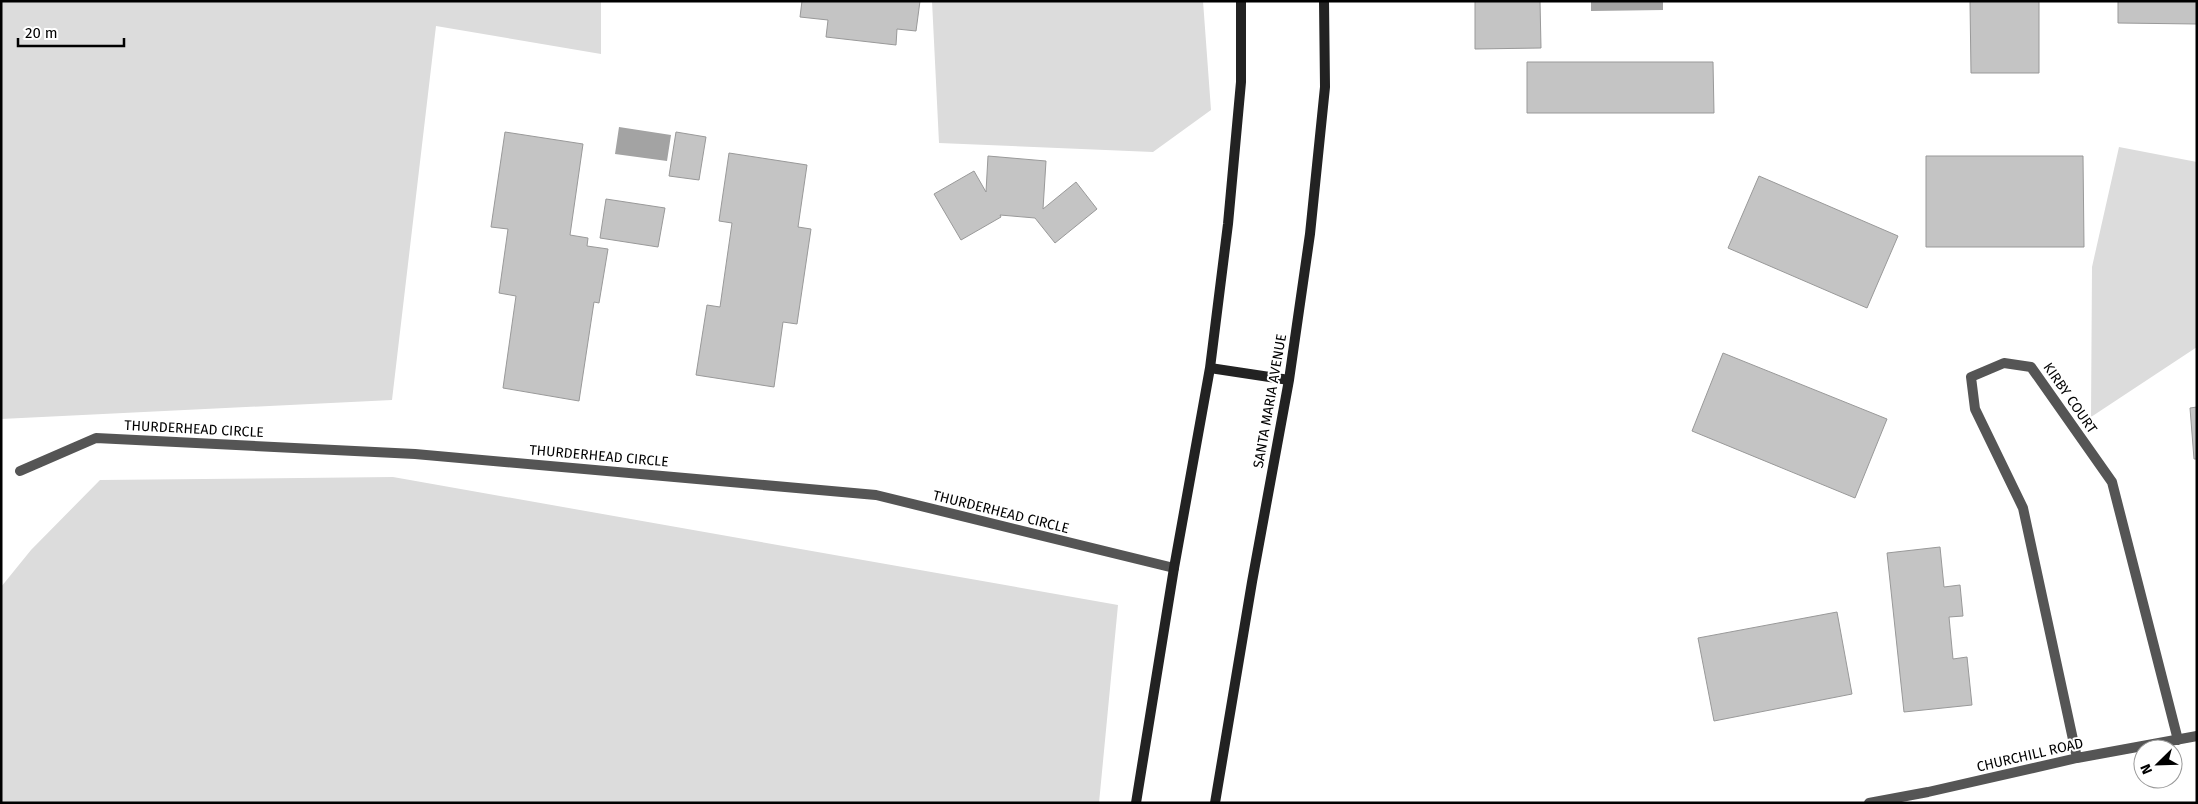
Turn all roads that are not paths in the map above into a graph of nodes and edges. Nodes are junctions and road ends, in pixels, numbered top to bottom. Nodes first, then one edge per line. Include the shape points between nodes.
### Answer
1 (1241, 1) edge
2 (1324, 1) edge
3 (1210, 368) junction
4 (1289, 380) junction
5 (20, 471) dead end
6 (1174, 568) junction
7 (2197, 736) edge
8 (2178, 739) edge
9 (2183, 739) edge
10 (2133, 748) edge
11 (2077, 758) junction
12 (1928, 792) junction
13 (1136, 803) edge
14 (1215, 803) edge
15 (1869, 803) edge
16 (1931, 803) edge

1 - 3 street via 1240,92
2 - 4 street, SANTA MARIA AVENUE via 1325,87 1310,234
3 - 4 street
3 - 6 street
4 - 14 street, SANTA MARIA AVENUE
5 - 6 street, THURDERHEAD CIRCLE via 96,438 415,454 876,495
6 - 13 street
7 - 9 street, CHURCHILL ROAD
8 - 11 street, KIRBY COURT via 2112,482 2031,367 2004,363 1971,377 1975,409 2023,508
10 - 11 street, CHURCHILL ROAD
11 - 12 street, CHURCHILL ROAD
12 - 15 street, CHURCHILL ROAD
12 - 16 street

